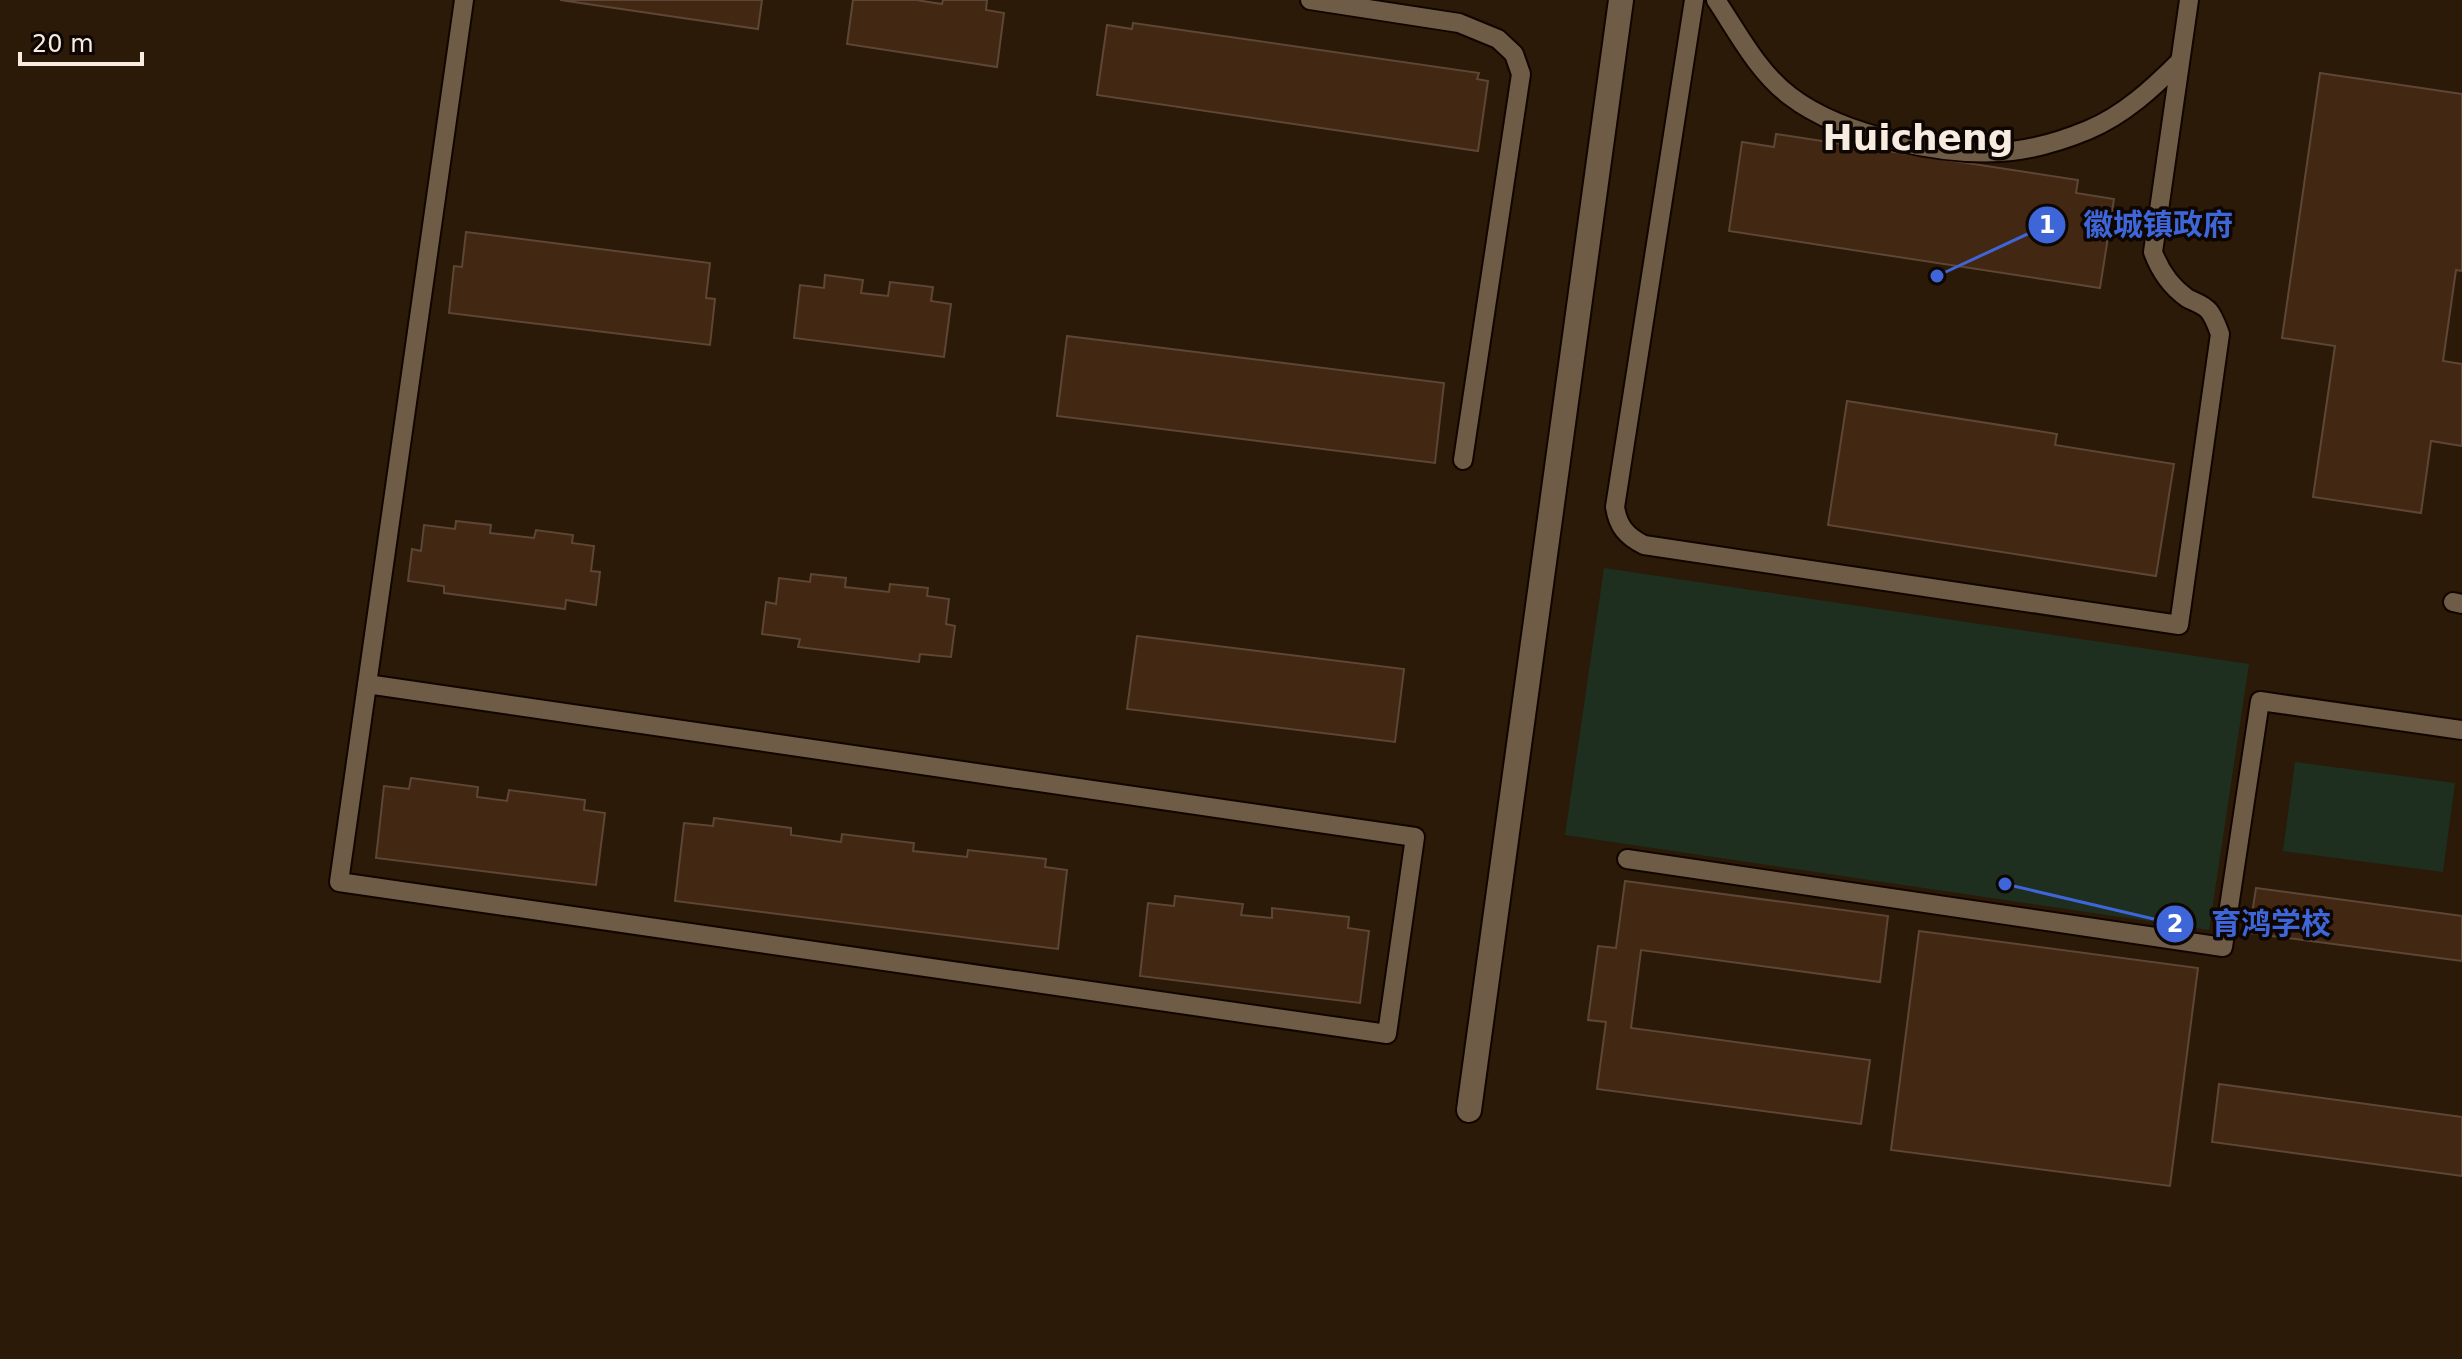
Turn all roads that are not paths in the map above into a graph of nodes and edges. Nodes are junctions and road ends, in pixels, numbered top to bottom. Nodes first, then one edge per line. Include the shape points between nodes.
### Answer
1 (464, 0) edge
2 (1310, 0) edge
3 (1621, 0) edge
4 (1694, 0) edge
5 (1716, 0) edge
6 (2189, 0) edge
7 (2180, 61) junction
8 (1463, 460) dead end
9 (367, 684) junction
10 (2462, 730) edge
11 (1627, 859) dead end
12 (1469, 1110) dead end

1 - 9 lane
2 - 8 lane via 1459,23 1498,39 1514,54 1521,74
3 - 12 street
4 - 7 lane via 1615,507 1622,530 1644,545 2179,625 2220,334 2206,307 2170,284 2153,252
5 - 7 lane via 1760,65 1791,97 1859,130 1924,147 2010,151 2089,130 2123,111
6 - 7 lane
9 - 9 lane via 339,882 1387,1034 1415,837
10 - 11 lane via 2260,701 2223,947

